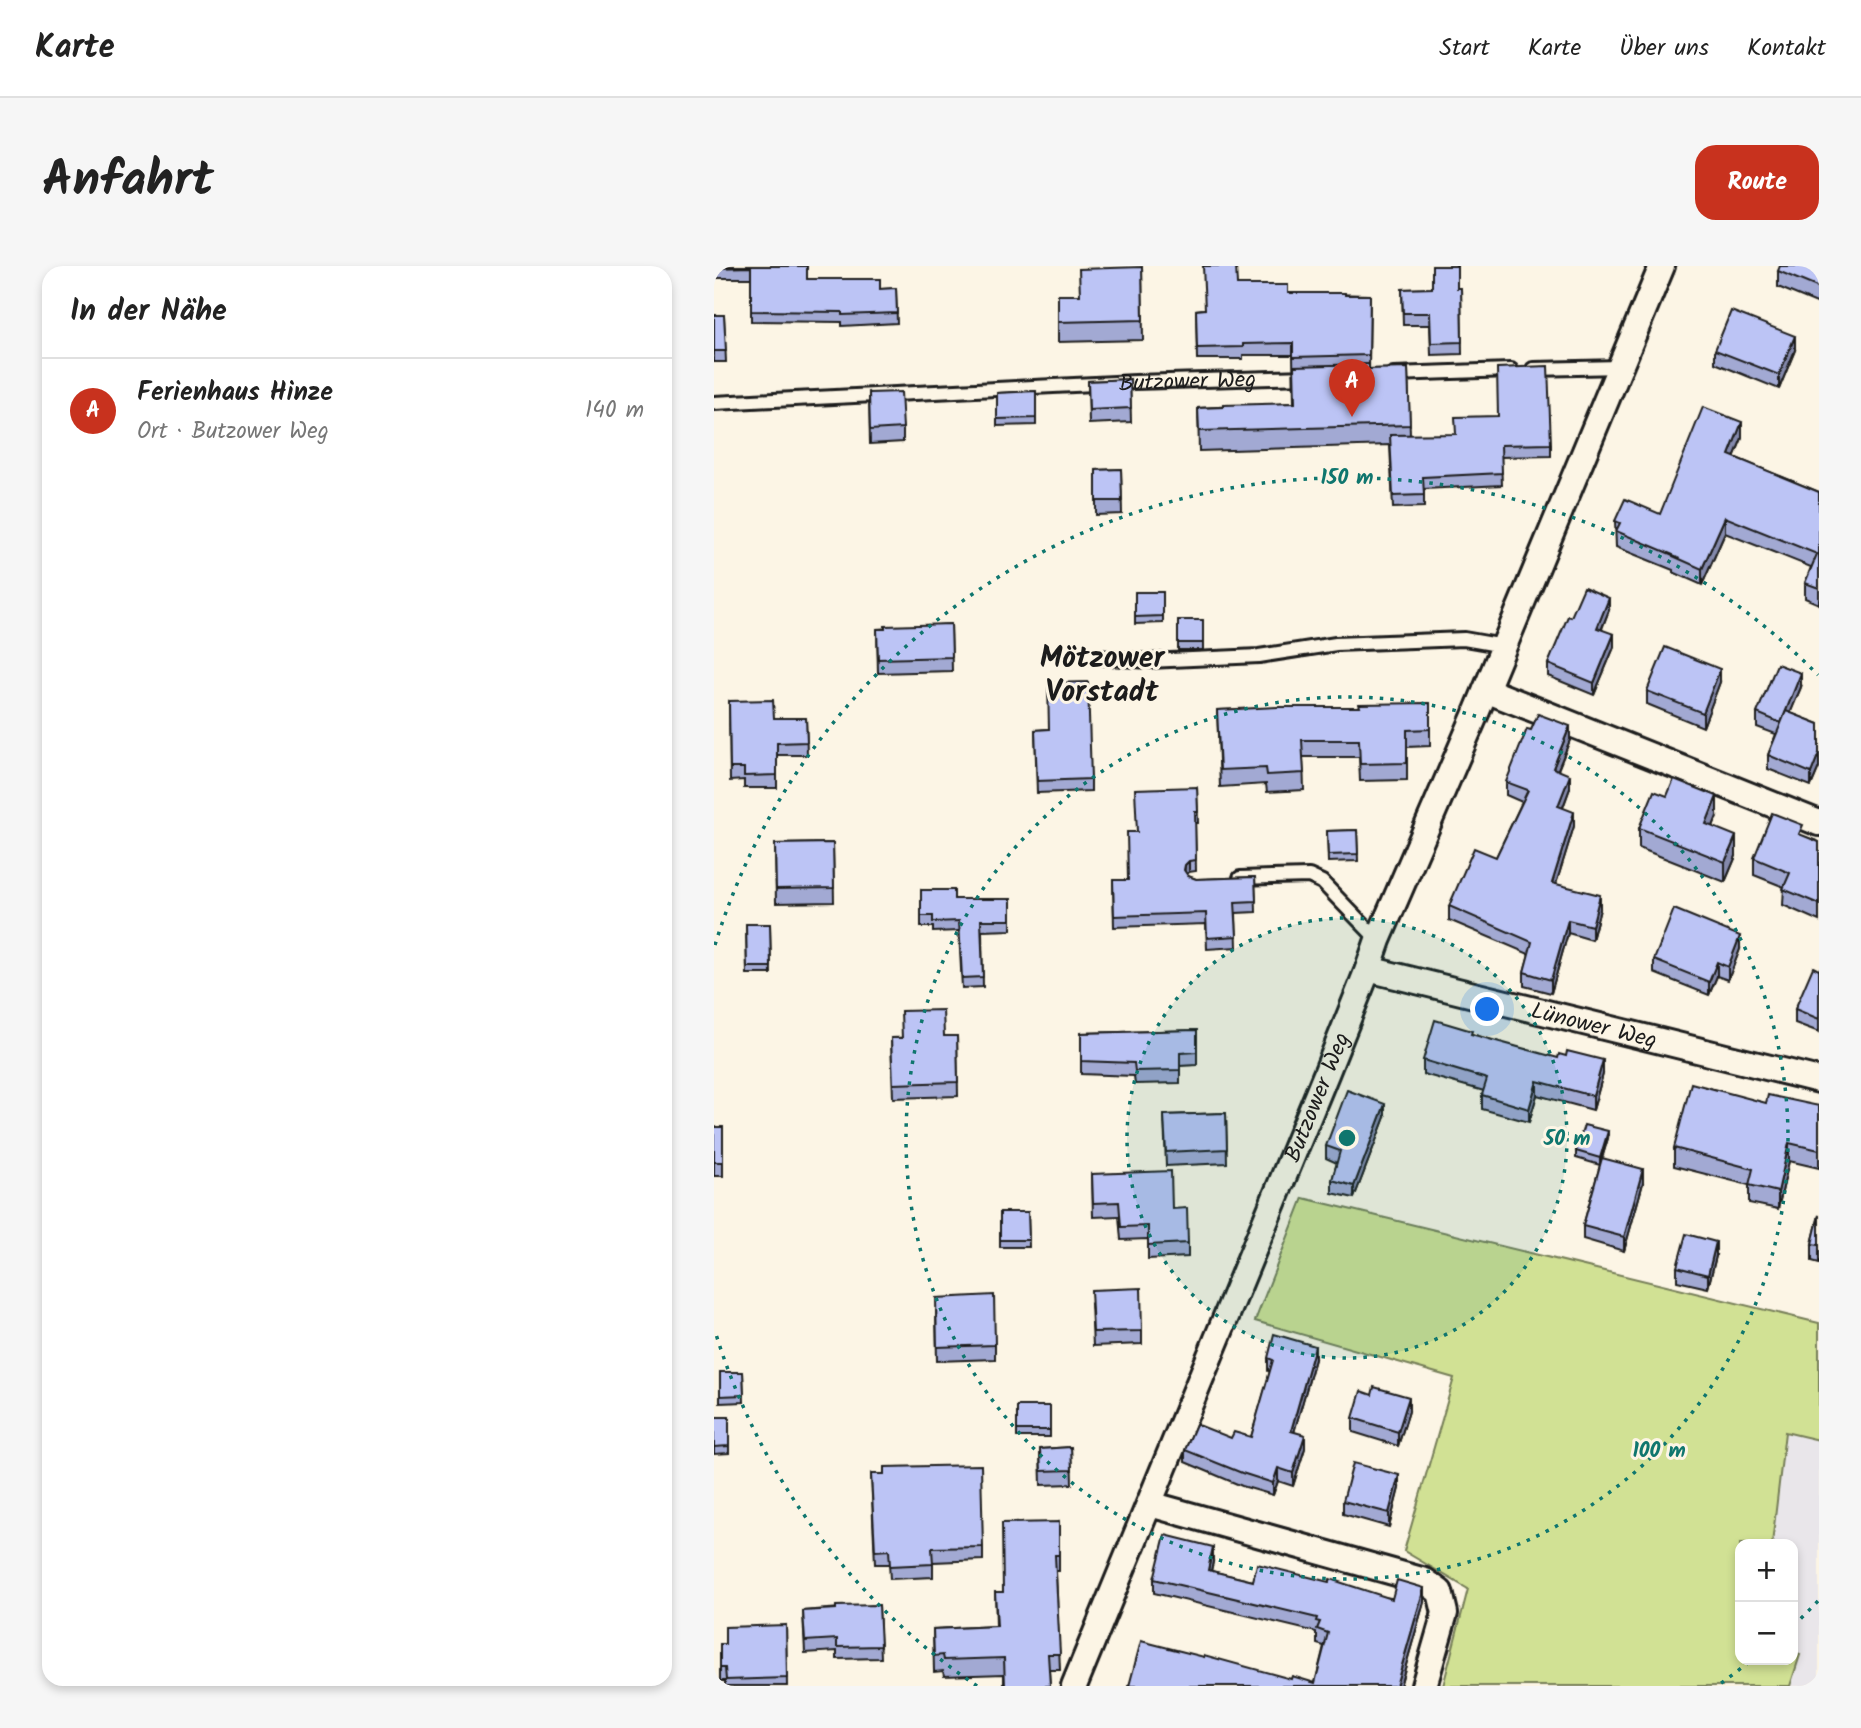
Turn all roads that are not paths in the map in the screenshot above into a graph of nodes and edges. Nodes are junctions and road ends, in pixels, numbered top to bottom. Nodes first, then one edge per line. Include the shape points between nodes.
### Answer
1 (1662, 266) edge
2 (1620, 367) junction
3 (1385, 374) edge
4 (1315, 376) edge
5 (714, 403) edge
6 (1504, 646) junction
7 (1084, 656) dead end
8 (1486, 690) junction
9 (1819, 823) edge
10 (1232, 878) edge
11 (1378, 940) junction
12 (1368, 969) junction
13 (1819, 1080) edge
14 (1150, 1504) junction
15 (1074, 1686) edge
16 (1424, 1686) edge

1 - 2 street, Butzower Weg
2 - 3 lane
2 - 6 street, Butzower Weg
4 - 5 lane, Butzower Weg
6 - 7 lane via 1464,639 1335,644 1259,656 1148,661
6 - 8 street, Butzower Weg
8 - 9 street
8 - 11 street, Butzower Weg
10 - 11 lane via 1309,876 1322,883
11 - 12 street, Butzower Weg
12 - 13 street, Lünower Weg
12 - 14 street, Butzower Weg
14 - 15 street, Butzower Weg
14 - 16 street via 1424,1581 1440,1592 1445,1613

